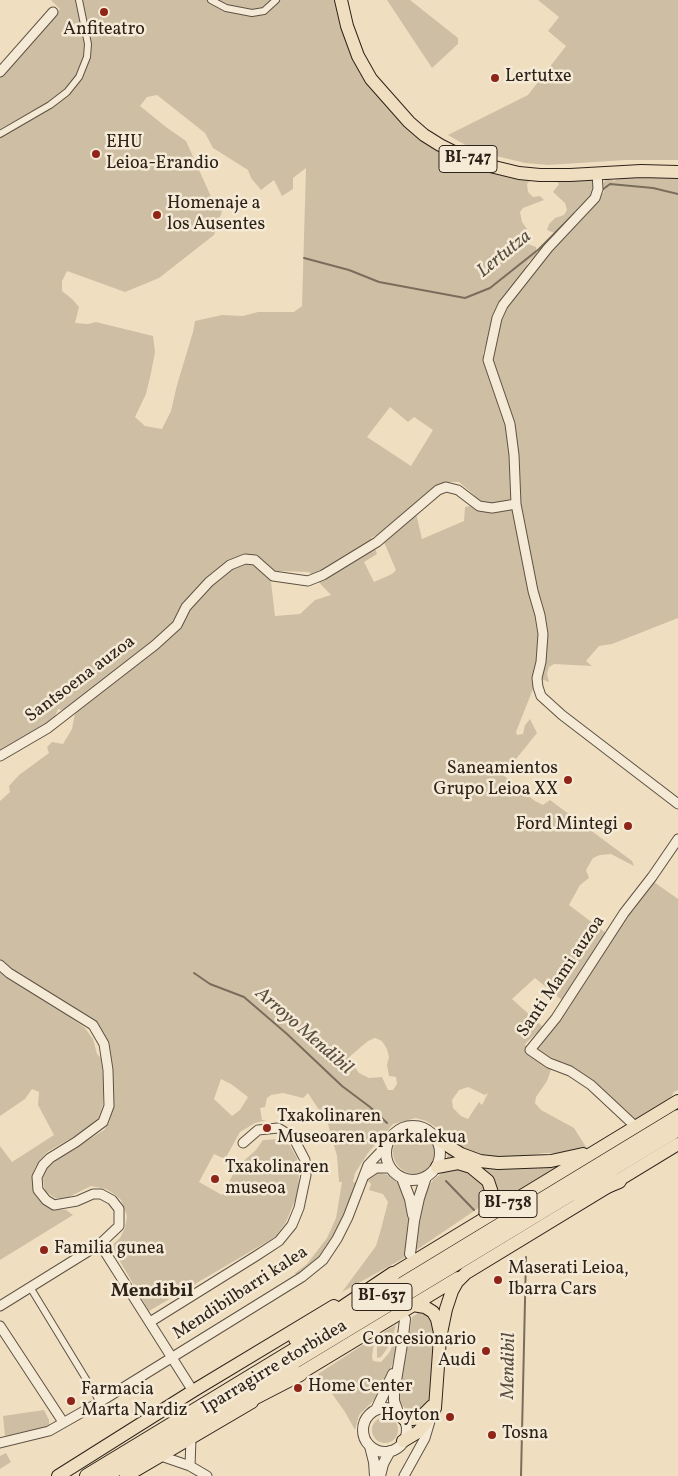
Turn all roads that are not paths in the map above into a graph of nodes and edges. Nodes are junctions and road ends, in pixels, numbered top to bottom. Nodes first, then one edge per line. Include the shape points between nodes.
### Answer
1 (79, 0) edge
2 (212, 0) edge
3 (276, 0) edge
4 (341, 0) edge
5 (347, 0) edge
6 (53, 12) dead end
7 (0, 72) edge
8 (0, 134) edge
9 (678, 166) edge
10 (678, 172) edge
11 (597, 173) junction
12 (516, 504) junction
13 (0, 756) edge
14 (678, 804) edge
15 (678, 839) edge
16 (0, 965) edge
17 (678, 1101) edge
18 (678, 1117) edge
19 (636, 1127) junction
20 (678, 1129) edge
21 (437, 1139) junction
22 (243, 1143) dead end
23 (678, 1144) edge
24 (387, 1145) junction
25 (600, 1149) junction
26 (391, 1168) junction
27 (437, 1168) junction
28 (364, 1176) junction
29 (426, 1177) junction
30 (402, 1178) junction
31 (618, 1181) junction
32 (484, 1218) junction
33 (414, 1221) junction
34 (100, 1244) junction
35 (410, 1254) dead end
36 (452, 1267) junction
37 (466, 1273) junction
38 (393, 1274) junction
39 (30, 1288) junction
40 (413, 1305) junction
41 (0, 1306) edge
42 (405, 1319) dead end
43 (150, 1322) junction
44 (0, 1326) edge
45 (440, 1338) junction
46 (402, 1344) junction
47 (172, 1358) junction
48 (300, 1374) junction
49 (193, 1391) junction
50 (436, 1400) junction
51 (100, 1402) junction
52 (376, 1410) junction
53 (432, 1415) junction
54 (401, 1416) junction
55 (63, 1422) junction
56 (148, 1439) junction
57 (403, 1441) junction
58 (0, 1444) edge
59 (191, 1444) junction
60 (370, 1446) junction
61 (390, 1451) junction
62 (136, 1457) junction
63 (167, 1458) junction
64 (190, 1470) edge
65 (58, 1476) edge
66 (87, 1476) edge
67 (106, 1476) edge
68 (126, 1476) edge
69 (207, 1476) edge
70 (375, 1476) edge
71 (380, 1476) edge
72 (404, 1476) edge

1 - 8 street via 88,44 79,77 50,105
2 - 3 street via 226,8 252,13 264,11
4 - 11 main road, BI-747 via 358,56 371,79 424,135 468,159 501,169 540,175
5 - 9 main road, BI-747 via 364,54 377,76 414,119 443,140 473,155 535,169 640,164
6 - 7 street
10 - 11 main road, BI-747
11 - 12 street via 595,198 548,248 503,305 497,318 488,360 510,424
12 - 13 street, Santsoena auzoa via 492,508 479,506 458,490 446,487 438,490 377,542 308,581 273,576 255,560 245,559 230,565 209,582 186,607 177,626 155,645 48,728
12 - 14 street via 540,615 542,634 538,687 541,696
15 - 19 street, Santi Mami auzoa via 624,913 556,1018 530,1050 586,1082
16 - 34 street via 93,1026 104,1044 109,1106 103,1122 50,1158 37,1177 38,1190 54,1205 93,1194 112,1200 119,1209 120,1226
17 - 19 main road, BI-738
18 - 56 highway, BI-637
19 - 25 main road, BI-738
20 - 36 highway, BI-637
21 - 24 street via 423,1127 405,1127 397,1131
21 - 25 main road via 470,1158 498,1163 551,1161
21 - 27 street via 441,1153
22 - 43 street via 258,1130 278,1128 293,1137 305,1160 306,1175 292,1225 279,1241
23 - 31 main road, BI-738
24 - 26 street
24 - 28 street, Mendibilbarri kalea via 372,1159
25 - 32 main road, BI-738
26 - 28 street via 376,1168
26 - 30 street
27 - 29 street
27 - 32 main road via 458,1163 472,1167 488,1180 493,1196
28 - 47 street, Mendibilbarri kalea via 348,1217 323,1260
29 - 30 street via 418,1180
29 - 33 street
30 - 33 street
31 - 36 highway via 585,1195
31 - 37 main road, BI-738
32 - 38 main road, BI-738
33 - 35 street
34 - 39 street
34 - 43 street
36 - 62 highway, BI-637
37 - 40 main road, Iparragirre etorbidea
37 - 45 main road via 452,1291
38 - 49 main road, Iparragirre etorbidea
38 - 56 highway via 192,1406
39 - 41 street
39 - 51 street
40 - 45 main road via 433,1312
40 - 48 main road, Iparragirre etorbidea
42 - 46 street
43 - 47 street
44 - 55 street
45 - 50 main road
46 - 52 street via 391,1380
46 - 54 street via 394,1393
47 - 49 street
47 - 51 street, Mendibilbarri kalea
48 - 59 main road, Iparragirre etorbidea
48 - 62 highway
49 - 65 main road, Iparragirre etorbidea
50 - 53 main road
50 - 54 main road via 422,1416 414,1419
51 - 55 street, Mendibilbarri kalea
52 - 54 street via 390,1408
52 - 60 street via 368,1415 363,1428 364,1438
53 - 57 main road via 418,1432
53 - 72 street via 425,1438
54 - 57 street via 406,1428
55 - 58 street, Mendibilbarri kalea via 52,1435
56 - 66 highway, BI-637
57 - 61 street
59 - 63 main road, Iparragirre etorbidea
59 - 64 street
60 - 61 street via 379,1451
60 - 70 street
61 - 71 street
62 - 67 highway, BI-637
63 - 64 street
63 - 68 main road, Iparragirre etorbidea
64 - 69 street

